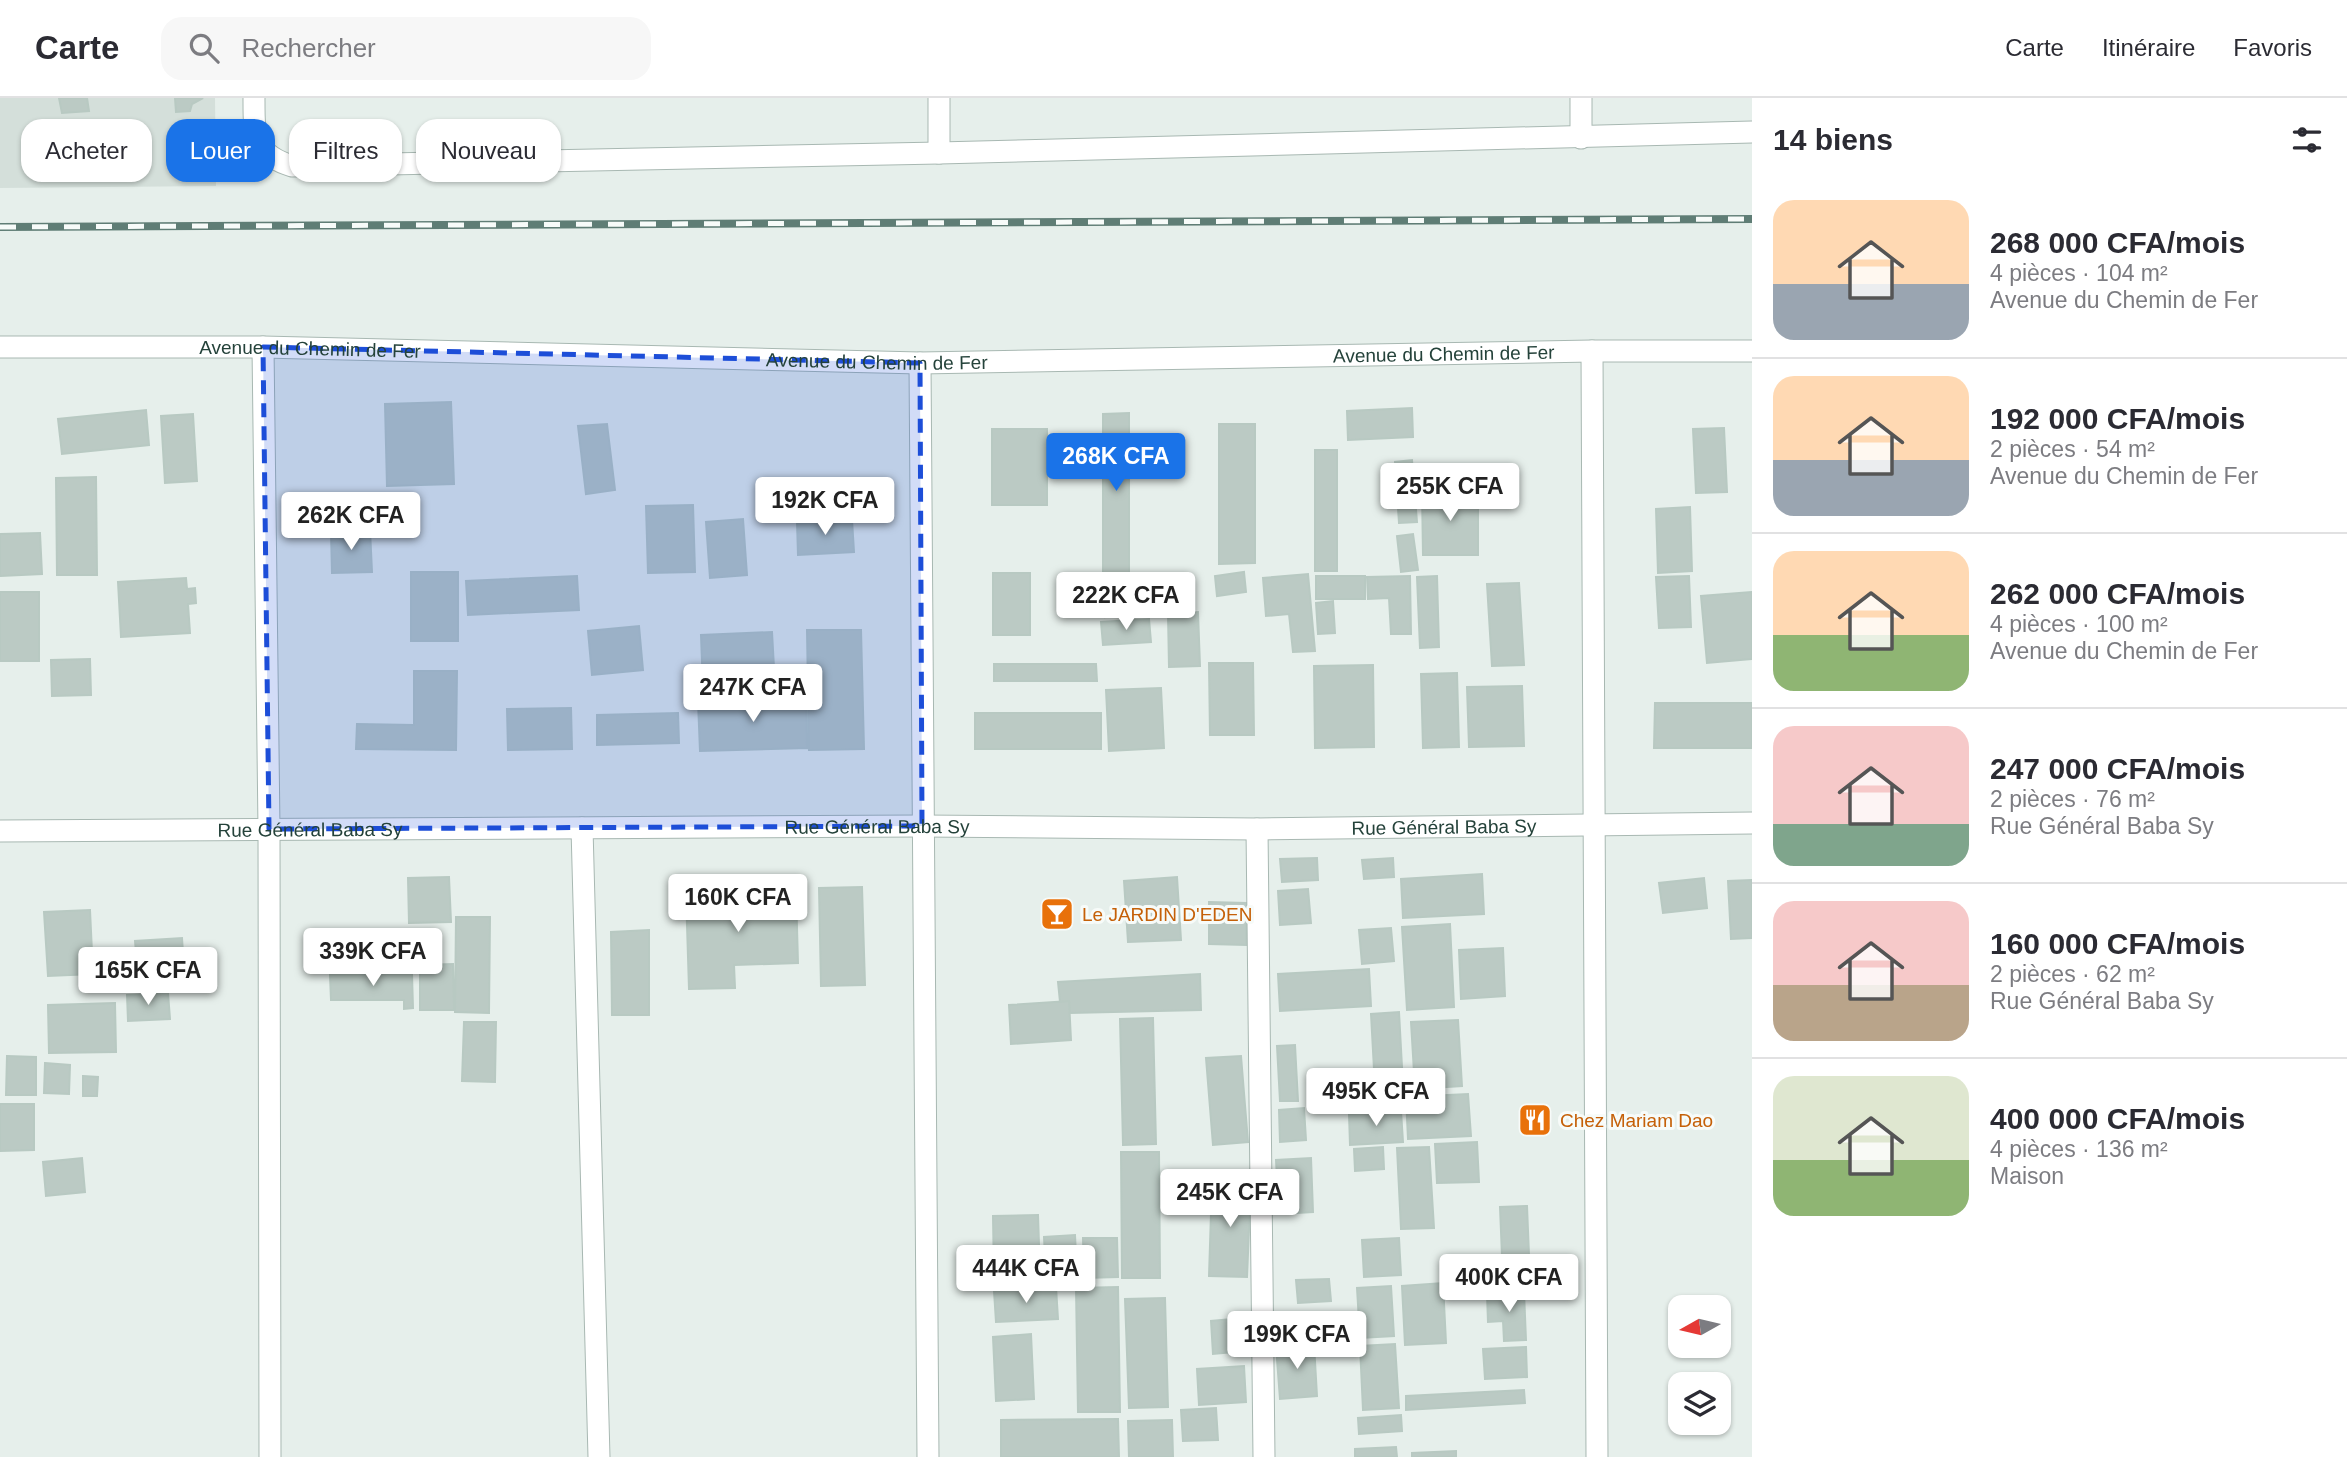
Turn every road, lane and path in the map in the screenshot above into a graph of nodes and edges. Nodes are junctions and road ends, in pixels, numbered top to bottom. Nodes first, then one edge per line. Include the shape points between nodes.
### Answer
1 (254, 98) edge
2 (939, 98) edge
3 (1581, 98) edge
4 (1752, 132) edge
5 (1581, 138) junction
6 (939, 153) junction
7 (263, 346) junction
8 (0, 347) edge
9 (1592, 351) junction
10 (1752, 351) edge
11 (919, 363) junction
12 (1752, 823) edge
13 (1594, 824) junction
14 (922, 826) junction
15 (582, 828) junction
16 (1256, 829) junction
17 (269, 830) junction
18 (0, 831) edge
19 (270, 1457) edge
20 (599, 1457) edge
21 (928, 1457) edge
22 (1264, 1457) edge
23 (1597, 1457) edge

1 - 6 street via 258,142 276,161 292,166
2 - 6 street
3 - 5 street
4 - 5 street
5 - 6 street
7 - 8 street, Avenue du Chemin de Fer
7 - 11 street, Avenue du Chemin de Fer
7 - 17 street
9 - 10 street, Avenue du Chemin de Fer
9 - 11 street, Avenue du Chemin de Fer
9 - 13 street
11 - 14 street
12 - 13 street, Rue Général Baba Sy
13 - 16 street, Rue Général Baba Sy
13 - 23 street
14 - 15 street, Rue Général Baba Sy
14 - 16 street, Rue Général Baba Sy
14 - 21 street
15 - 17 street, Rue Général Baba Sy
15 - 20 street
16 - 22 street
17 - 18 street, Rue Général Baba Sy
17 - 19 street

